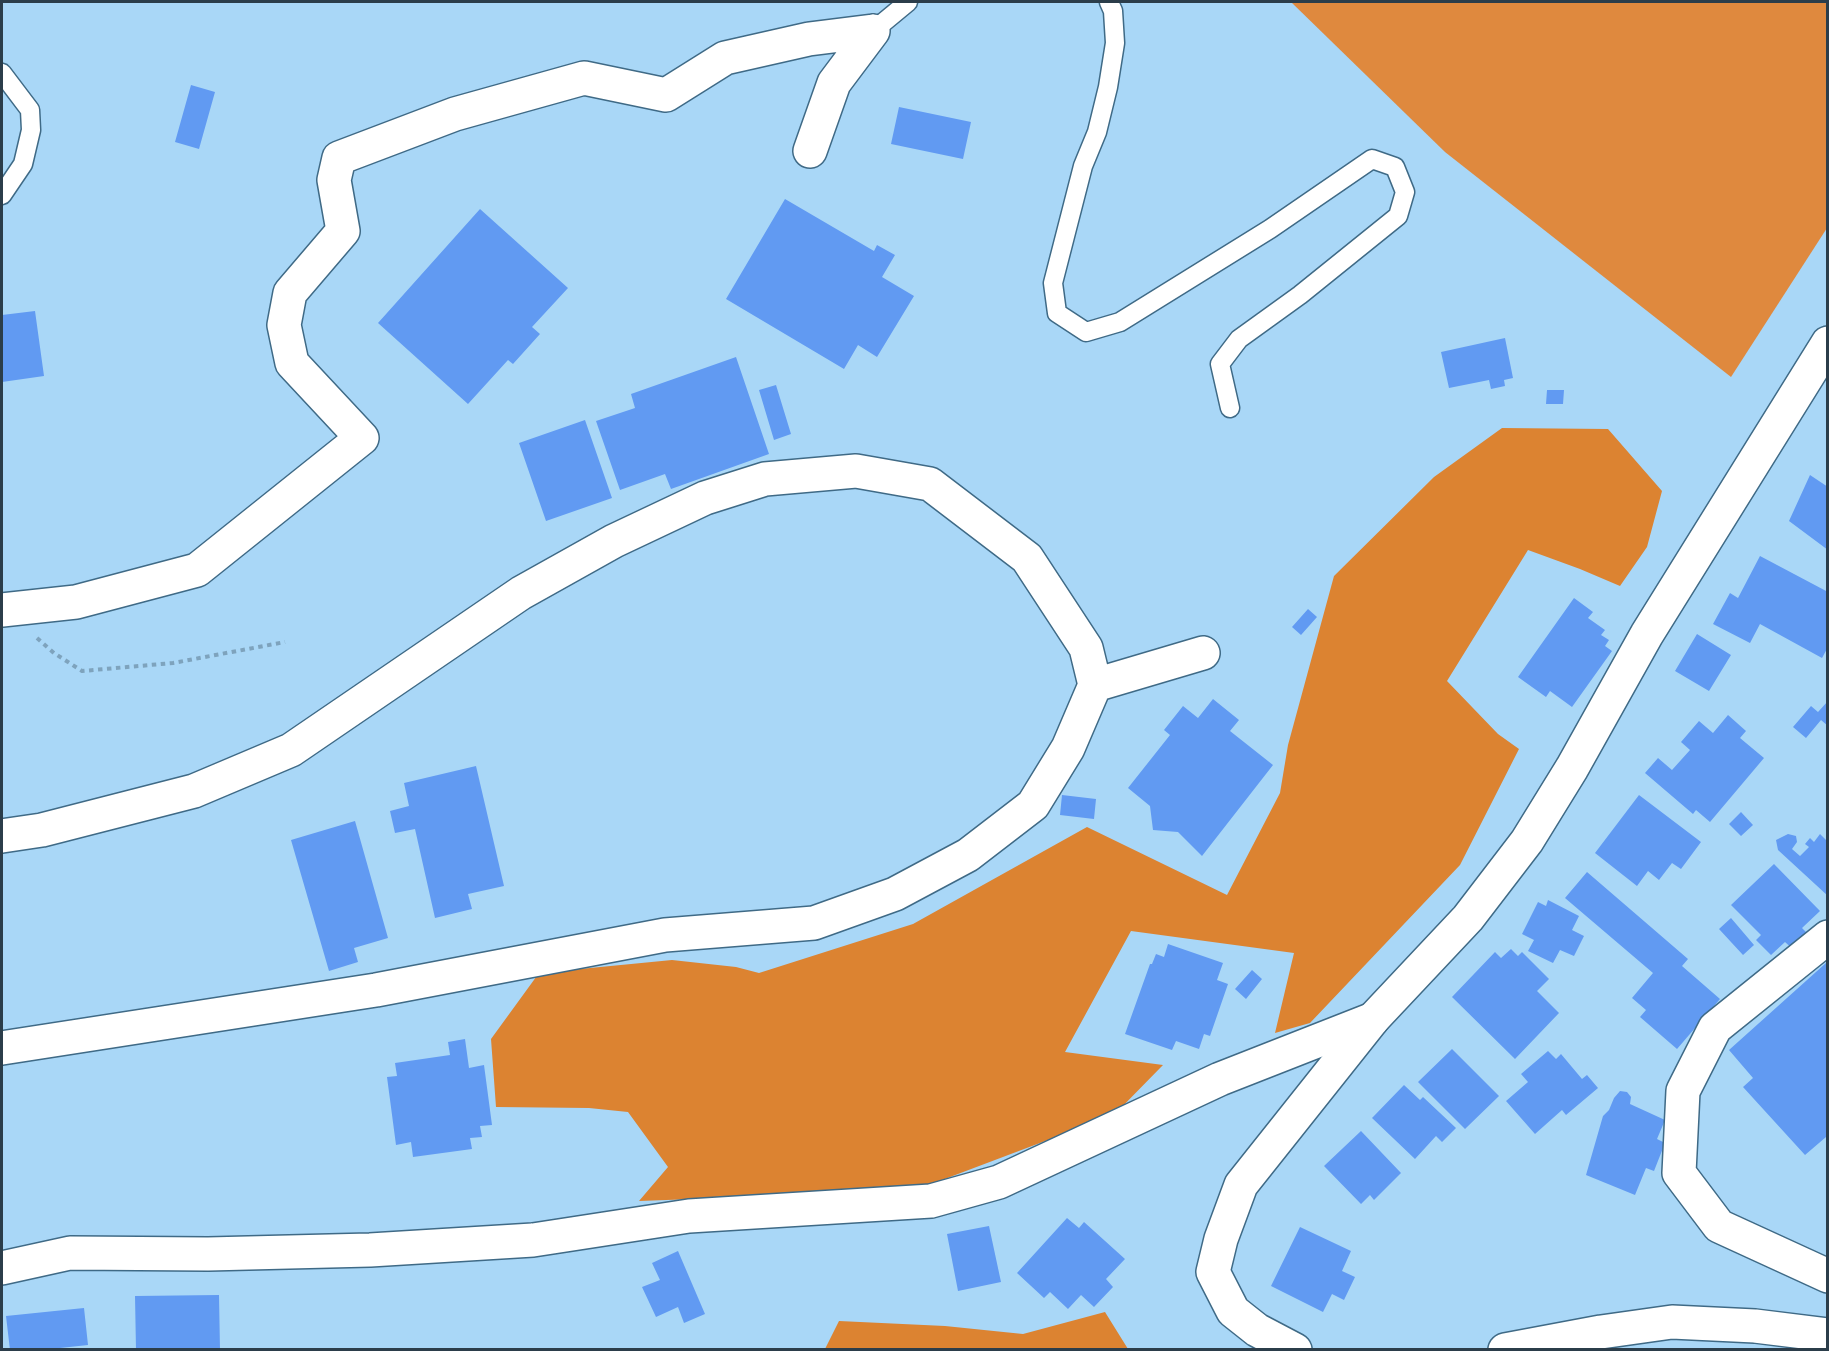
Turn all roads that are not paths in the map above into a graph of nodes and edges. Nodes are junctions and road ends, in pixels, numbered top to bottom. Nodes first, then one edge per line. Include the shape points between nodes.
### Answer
1 (908, 2) edge
2 (1109, 2) edge
3 (873, 31) junction
4 (2, 73) edge
5 (810, 151) dead end
6 (2, 195) edge
7 (1827, 343) edge
8 (1230, 408) dead end
9 (3, 610) edge
10 (1203, 653) dead end
11 (1095, 685) junction
12 (2, 836) edge
13 (1827, 937) edge
14 (1373, 1019) junction
15 (2, 1048) edge
16 (2, 1268) edge
17 (1827, 1276) edge
18 (1827, 1335) edge
19 (1295, 1350) edge
20 (1505, 1350) edge

1 - 3 lane
2 - 8 lane via 1115,43 1108,87 1053,283 1057,314 1086,332 1120,322 1270,229 1372,159 1395,167 1405,192 1398,216 1239,339 1220,364
3 - 5 street via 834,83
3 - 9 street via 809,39 725,58 666,95 584,78 455,114 339,158 334,180 343,231 290,293 284,325 292,363 362,438 197,570 76,602
4 - 6 lane via 30,110 31,130 23,164
7 - 14 street via 1647,634 1527,841 1468,918
10 - 11 street
11 - 12 street via 1086,648 1027,558 930,484 856,471 765,479 705,498 614,541 521,593 291,750 194,791 42,830
11 - 15 street via 1068,748 1033,805 968,855 895,894 814,923 665,935 376,990
13 - 17 street via 1715,1028 1683,1091 1679,1173 1719,1226
14 - 16 street via 1220,1079 999,1182 931,1201 688,1216 533,1240 370,1250 70,1253
14 - 19 street via 1241,1185 1213,1272 1233,1311 1257,1330
18 - 20 street via 1672,1322

